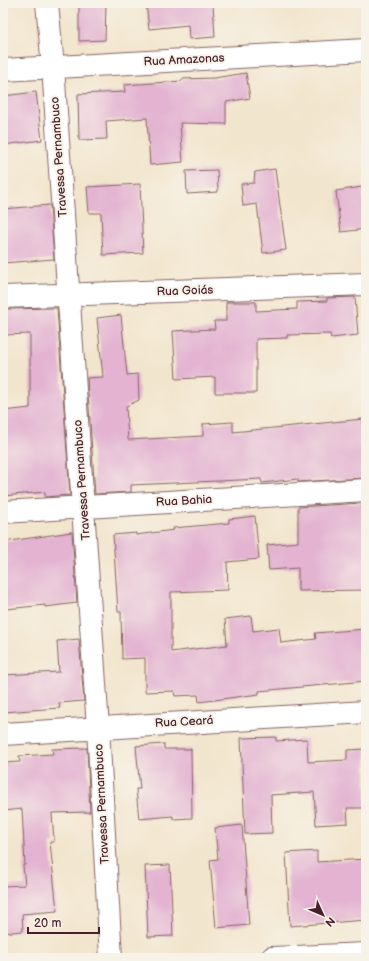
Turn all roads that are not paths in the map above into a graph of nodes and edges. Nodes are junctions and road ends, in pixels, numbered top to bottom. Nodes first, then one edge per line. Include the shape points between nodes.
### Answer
1 (47, 3) edge
2 (366, 50) edge
3 (53, 67) junction
4 (3, 70) edge
5 (366, 284) edge
6 (69, 295) junction
7 (3, 297) edge
8 (366, 490) edge
9 (84, 507) junction
10 (3, 512) edge
11 (366, 712) edge
12 (98, 728) junction
13 (3, 734) edge
14 (366, 954) edge
15 (111, 958) edge
16 (272, 958) edge

1 - 3 street, Travessa Pernambuco
2 - 3 street, Rua Amazonas
3 - 4 street, Rua Amazonas
3 - 6 street, Travessa Pernambuco
5 - 6 street, Rua Goiás
6 - 7 street, Rua Goiás
6 - 9 street, Travessa Pernambuco
8 - 9 street, Rua Bahia
9 - 10 street, Rua Bahia
9 - 12 street, Travessa Pernambuco
11 - 12 street, Rua Ceará
12 - 13 street, Rua Ceará
12 - 15 street, Travessa Pernambuco
14 - 16 street

